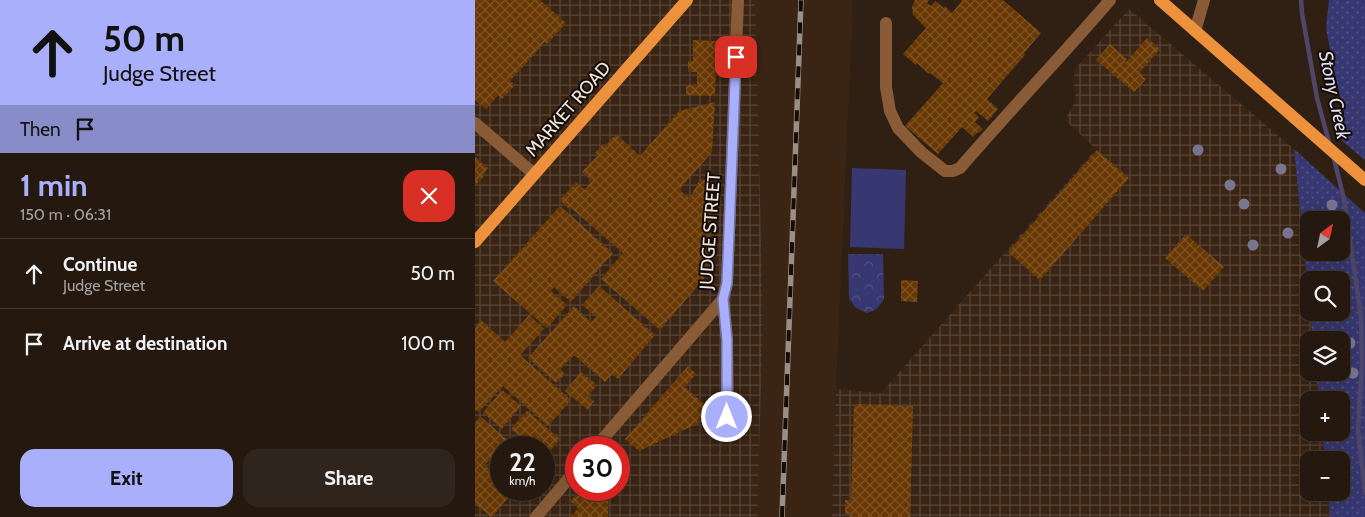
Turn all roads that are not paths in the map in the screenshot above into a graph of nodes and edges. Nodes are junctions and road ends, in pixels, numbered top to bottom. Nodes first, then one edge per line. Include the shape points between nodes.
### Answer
1 (687, 0) edge
2 (738, 0) edge
3 (1110, 0) edge
4 (1159, 0) edge
5 (1205, 0) edge
6 (886, 23) dead end
7 (1195, 31) junction
8 (475, 123) edge
9 (534, 174) junction
10 (1365, 180) edge
11 (475, 242) edge
12 (723, 299) junction
13 (727, 417) dead end
14 (605, 436) edge
15 (565, 483) edge
16 (535, 517) edge

1 - 9 main road, MARKET ROAD
2 - 12 street, JUDGE STREET via 727,283
3 - 6 street via 960,168 953,171 945,171 921,152 898,128 890,111 886,87
4 - 7 main road
5 - 7 street
7 - 10 main road
8 - 9 street
9 - 11 main road, MARKET ROAD
12 - 13 street via 727,340
12 - 14 street, JUDGE STREET
15 - 16 street

